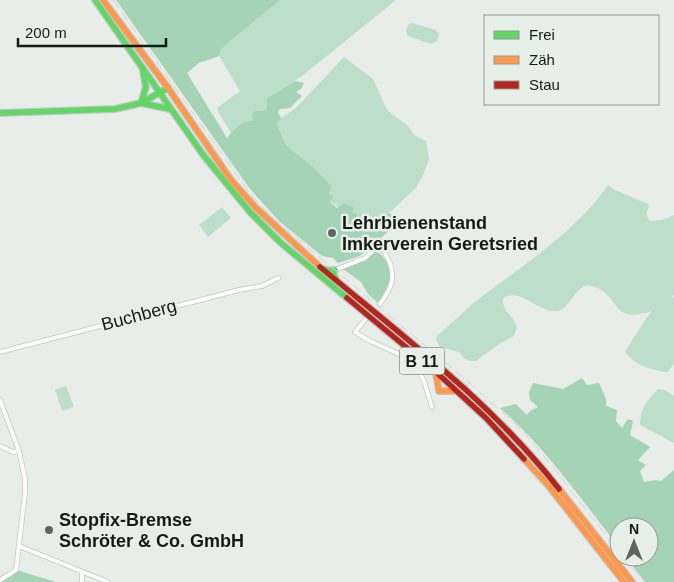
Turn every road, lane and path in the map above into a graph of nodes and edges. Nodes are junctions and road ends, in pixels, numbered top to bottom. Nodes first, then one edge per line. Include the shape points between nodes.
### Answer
1 (95, 0) edge
2 (103, 0) edge
3 (142, 68) junction
4 (168, 88) junction
5 (159, 93) junction
6 (141, 103) junction
7 (171, 110) junction
8 (0, 113) edge
9 (320, 268) junction
10 (335, 270) junction
11 (278, 278) dead end
12 (336, 280) junction
13 (380, 304) dead end
14 (366, 320) dead end
15 (0, 352) edge
16 (436, 372) junction
17 (439, 391) junction
18 (457, 391) junction
19 (430, 396) junction
20 (0, 400) edge
21 (432, 407) dead end
22 (0, 446) edge
23 (19, 451) junction
24 (19, 546) junction
25 (82, 572) junction
26 (0, 580) edge
27 (82, 582) edge
28 (108, 582) edge
29 (624, 582) edge
30 (632, 582) edge

1 - 3 main road, B 11
2 - 4 main road, B 11
3 - 5 main road, B 11
3 - 6 main road via 146,87
4 - 5 main road
4 - 9 main road, B 11 via 231,180 270,223
5 - 6 main road
5 - 7 main road, B 11
6 - 7 main road
6 - 8 main road via 115,110
7 - 16 main road, B 11 via 219,176 265,228
9 - 10 main road
9 - 12 main road, B 11
10 - 12 main road
10 - 13 street via 365,258 379,245 393,274 389,292
11 - 15 street, Buchberg via 262,286
12 - 30 main road, B 11 via 492,414 552,480
14 - 19 street via 355,332 415,365
16 - 17 main road
16 - 18 main road, B 11
17 - 18 main road
17 - 19 street
18 - 29 main road, B 11 via 548,485
19 - 21 street
20 - 23 street
22 - 23 street
23 - 24 street via 25,493
24 - 25 street
24 - 26 street via 16,570
25 - 27 street
25 - 28 street

